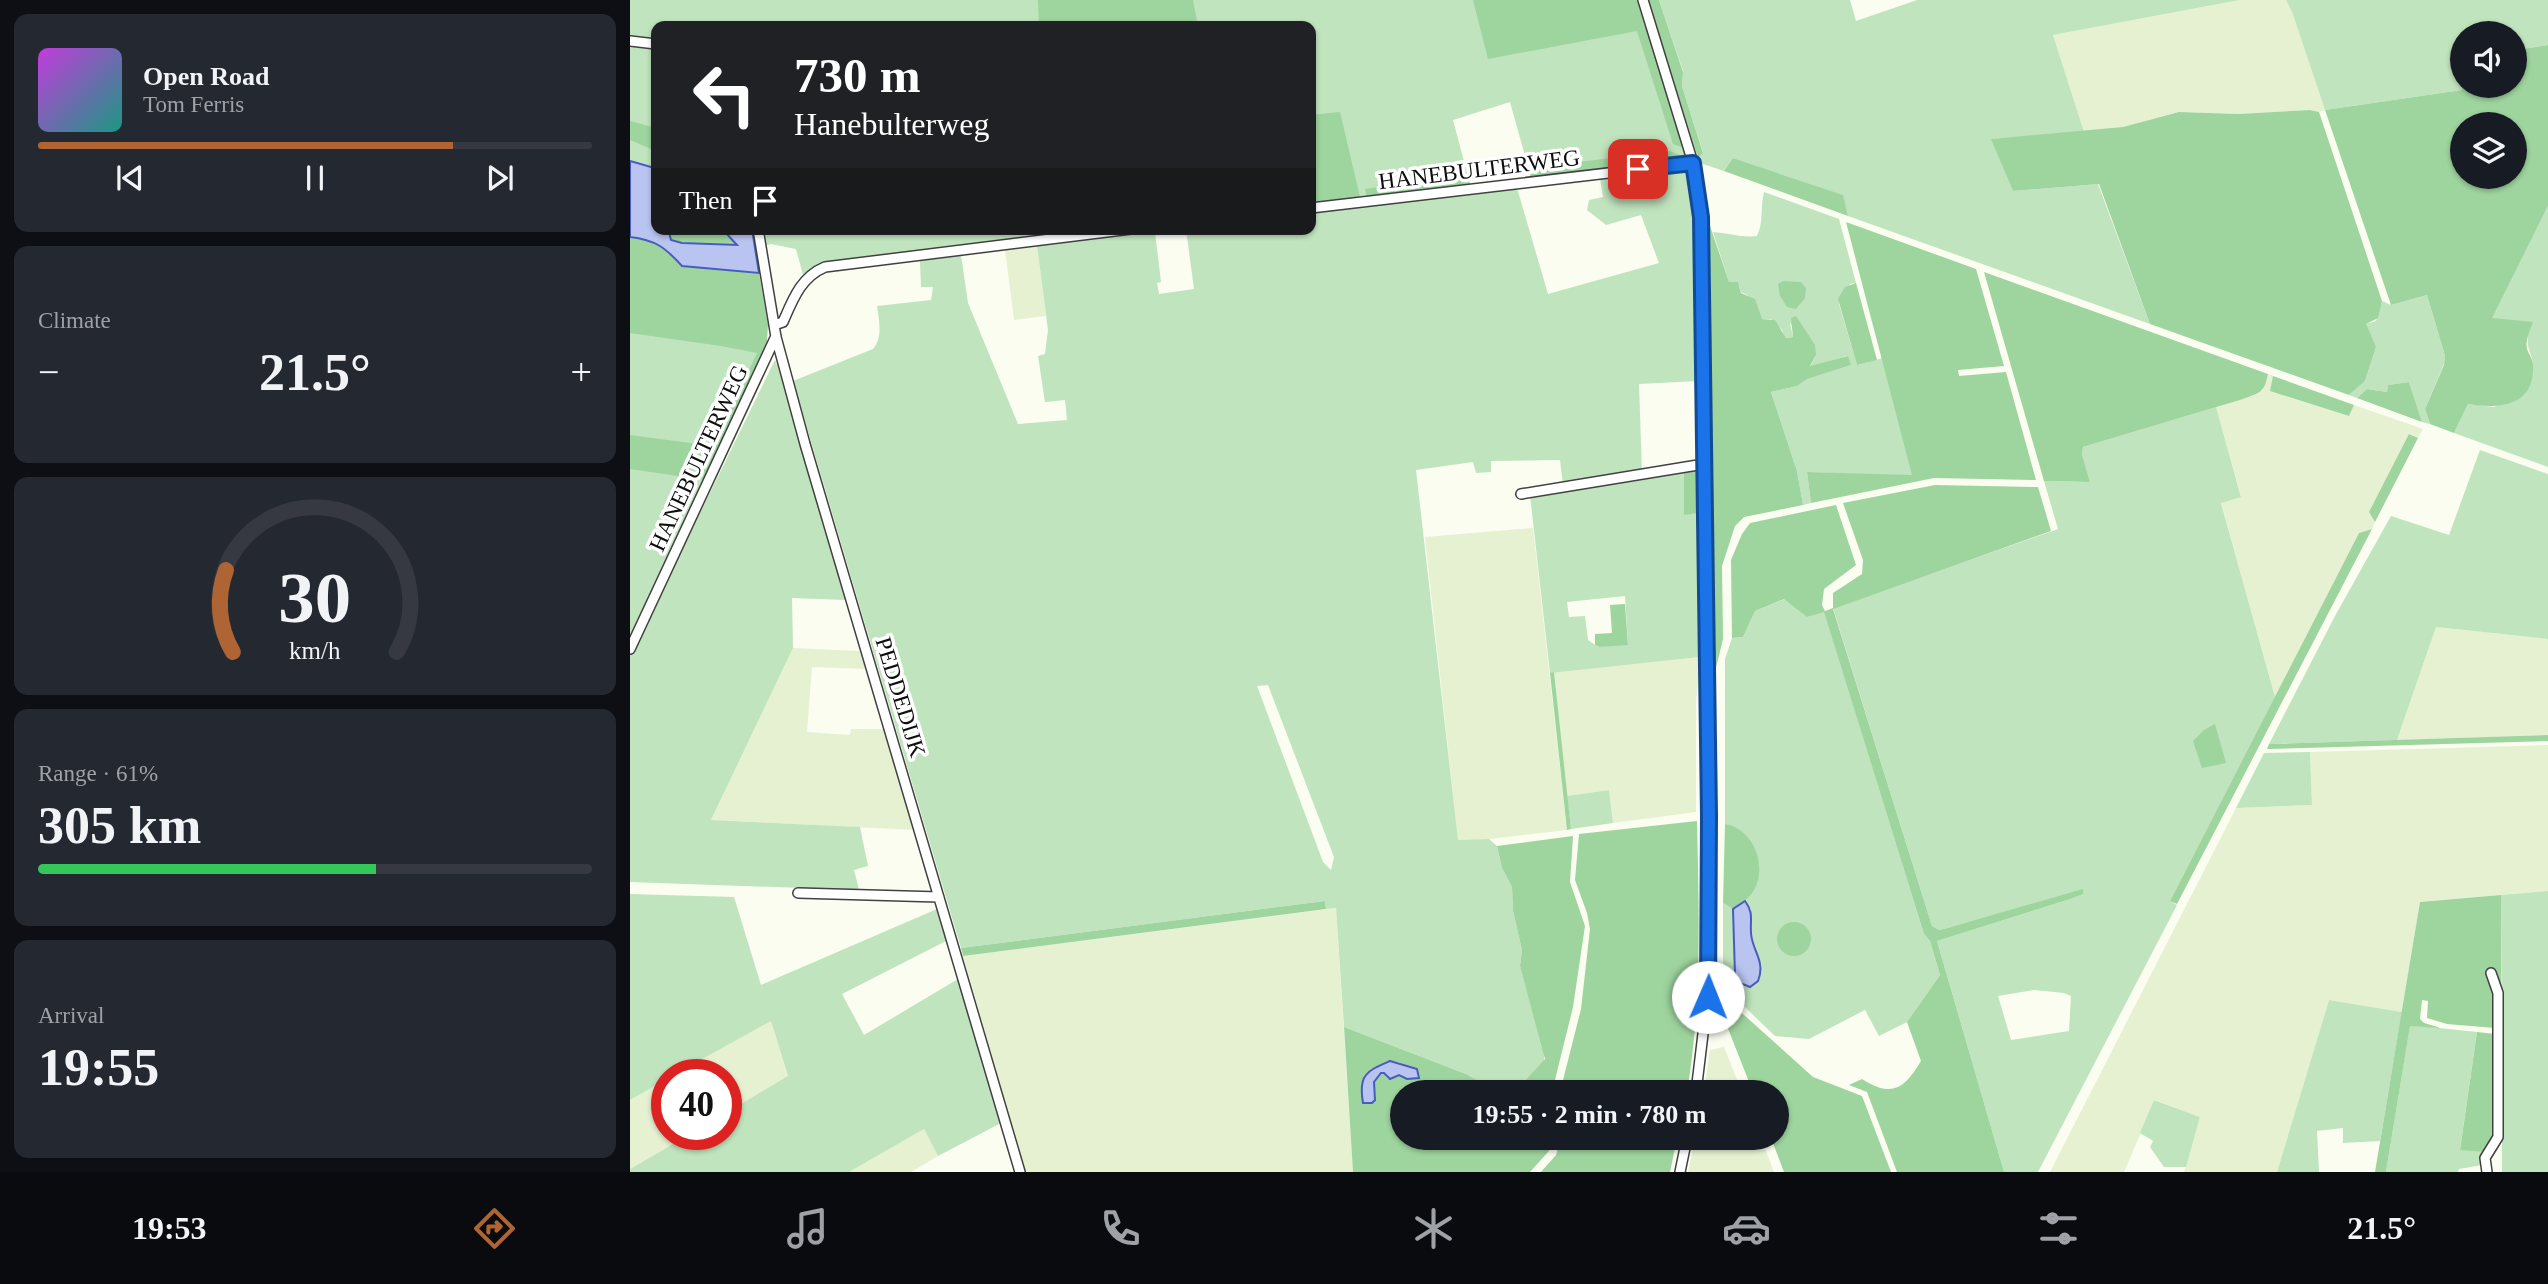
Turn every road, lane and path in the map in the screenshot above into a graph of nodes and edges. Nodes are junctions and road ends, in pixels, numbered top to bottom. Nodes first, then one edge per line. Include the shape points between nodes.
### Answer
1 (1643, 0) edge
2 (630, 41) edge
3 (651, 43) edge
4 (1693, 163) junction
5 (1316, 207) edge
6 (759, 235) edge
7 (1083, 235) edge
8 (778, 323) junction
9 (776, 337) junction
10 (1704, 464) junction
11 (1521, 494) dead end
12 (630, 649) edge
13 (798, 893) dead end
14 (939, 897) junction
15 (2491, 973) dead end
16 (1697, 1080) edge
17 (1685, 1150) edge
18 (1020, 1172) edge
19 (1680, 1172) edge
20 (2487, 1172) edge

1 - 4 street
2 - 3 street
4 - 5 street, HANEBULTERWEG
4 - 10 street via 1701,217
6 - 8 street, PEDDEDIJK
7 - 8 street via 825,267 808,277
8 - 9 street, PEDDEDIJK
9 - 12 street, HANEBULTERWEG
9 - 14 street, PEDDEDIJK
10 - 11 street
10 - 16 street via 1709,984
13 - 14 street
14 - 18 street, PEDDEDIJK
15 - 20 street via 2498,993 2498,1137 2485,1158
17 - 19 street

